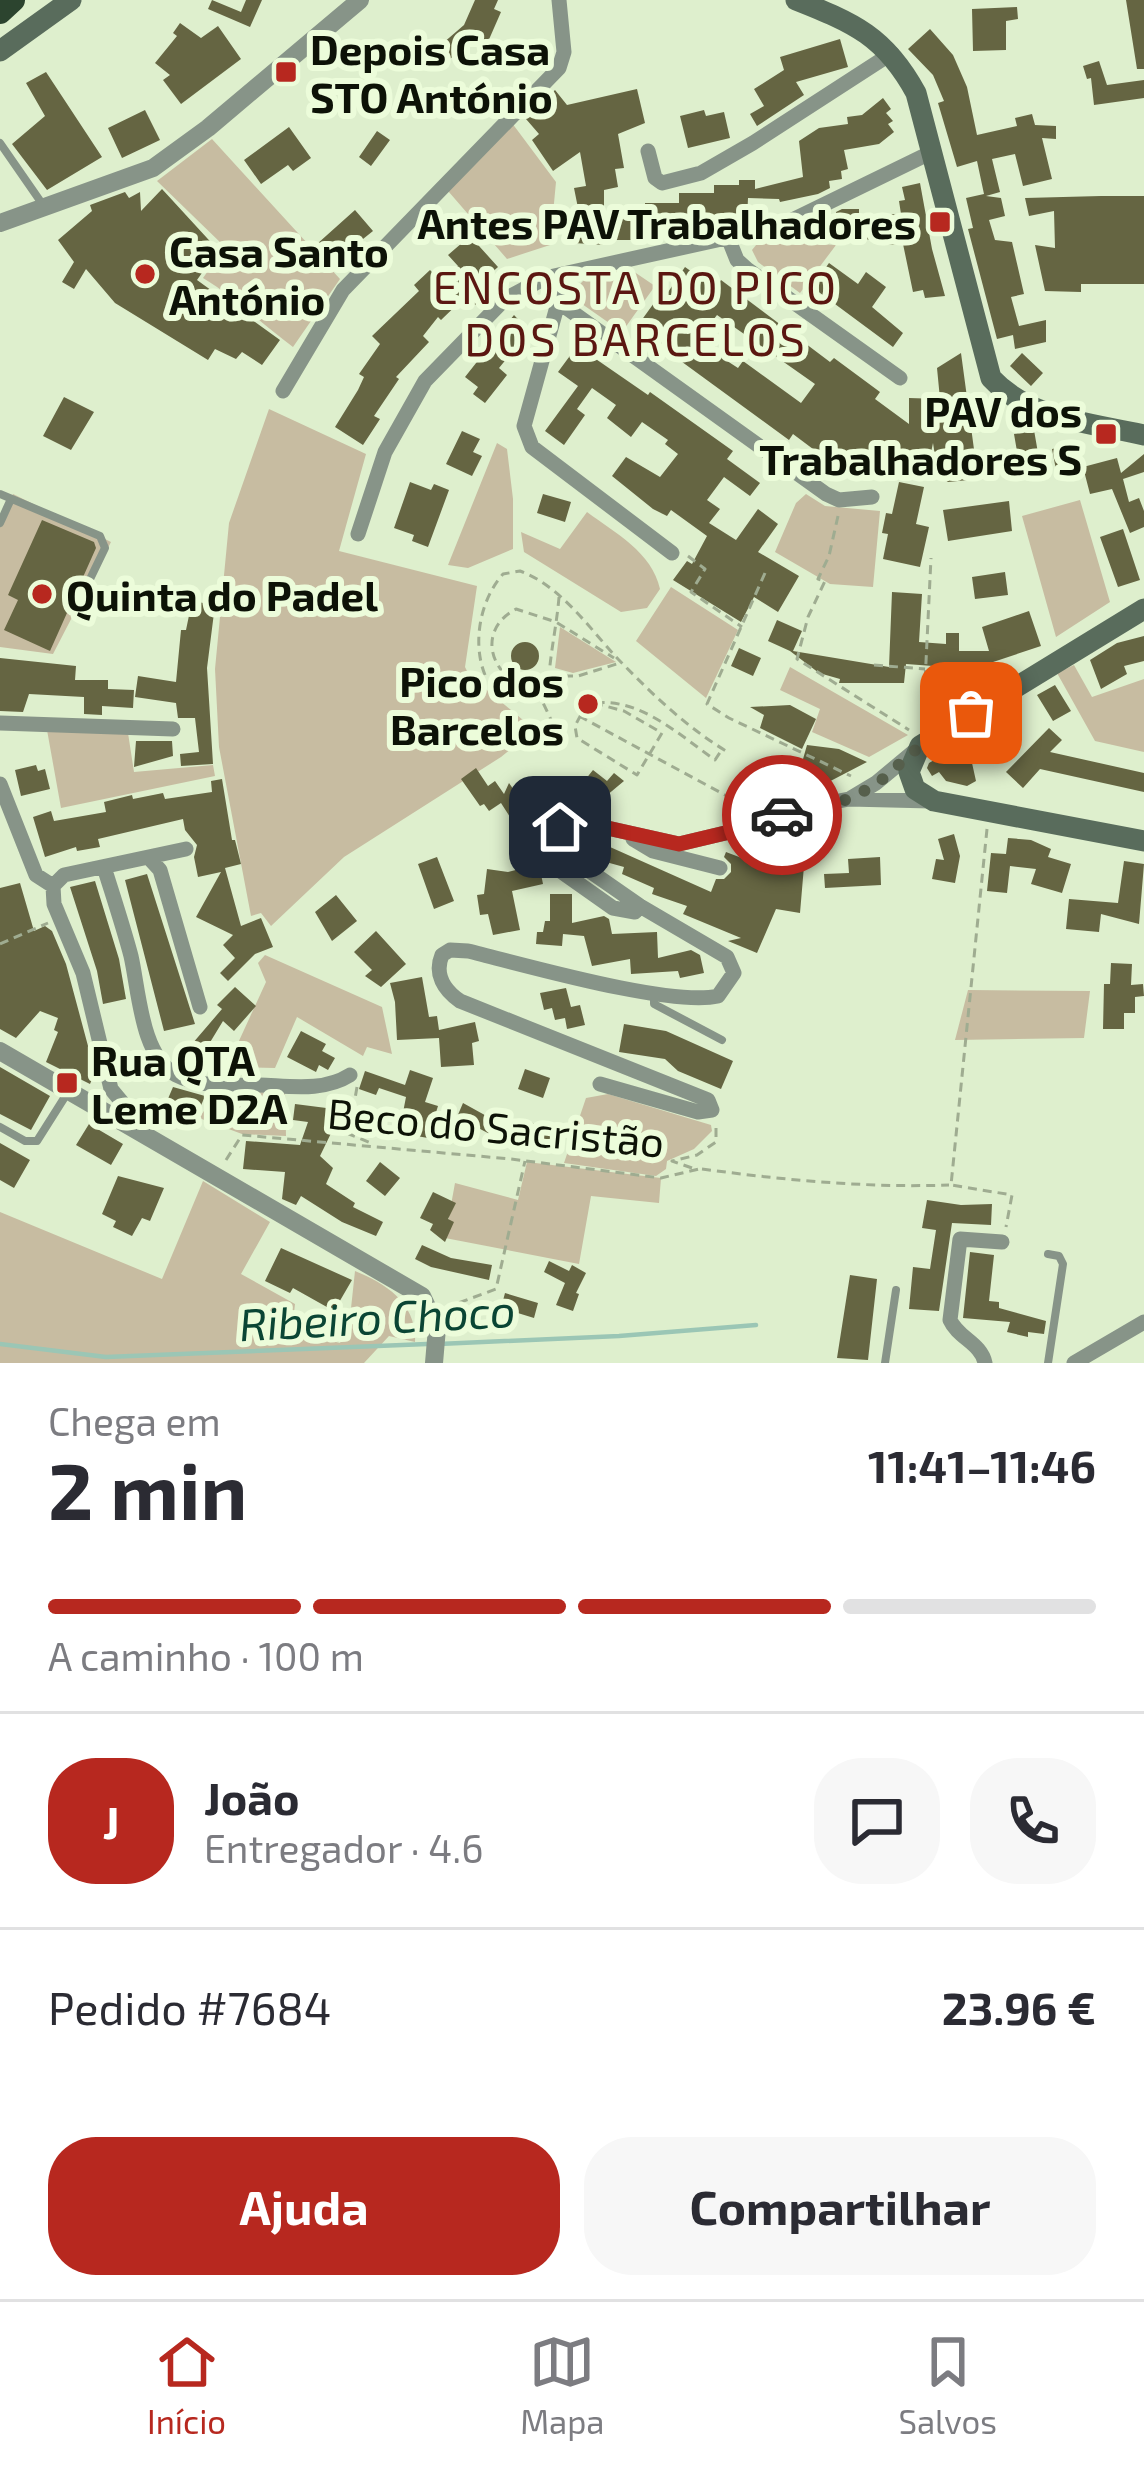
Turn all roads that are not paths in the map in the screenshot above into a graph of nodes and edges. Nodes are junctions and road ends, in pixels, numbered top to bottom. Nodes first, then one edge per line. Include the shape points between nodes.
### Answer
1 (13, 0) edge
2 (71, 0) edge
3 (360, 0) edge
4 (559, 0) edge
5 (796, 0) edge
6 (0, 11) edge
7 (0, 51) edge
8 (892, 53) junction
9 (0, 143) edge
10 (648, 151) dead end
11 (932, 152) junction
12 (44, 207) junction
13 (0, 223) edge
14 (729, 240) junction
15 (566, 274) junction
16 (560, 304) junction
17 (900, 378) dead end
18 (283, 391) dead end
19 (1144, 435) edge
20 (0, 494) edge
21 (872, 497) dead end
22 (11, 499) junction
23 (0, 523) edge
24 (358, 534) dead end
25 (679, 554) road end
26 (78, 604) dead end
27 (1144, 609) edge
28 (0, 723) edge
29 (173, 729) dead end
30 (920, 746) junction
31 (0, 784) edge
32 (849, 799) junction
33 (934, 801) junction
34 (620, 831) junction
35 (1144, 842) edge
36 (186, 850) dead end
37 (149, 858) junction
38 (104, 867) junction
39 (720, 868) dead end
40 (562, 872) dead end
41 (53, 886) junction
42 (640, 906) junction
43 (654, 991) junction
44 (200, 1006) dead end
45 (722, 1040) dead end
46 (0, 1051) edge
47 (354, 1078) road end
48 (600, 1084) dead end
49 (68, 1092) junction
50 (0, 1127) edge
51 (142, 1134) junction
52 (1003, 1242) road end
53 (1048, 1254) dead end
54 (896, 1290) dead end
55 (1144, 1322) edge
56 (435, 1361) edge
57 (885, 1363) edge
58 (985, 1363) edge
59 (1048, 1363) edge
60 (1074, 1363) edge

1 - 6 highway
2 - 7 main road
3 - 12 street via 164,161
4 - 18 street via 559,68 355,277
5 - 8 main road via 854,24
8 - 10 street via 701,173 662,183
8 - 11 main road via 916,93
9 - 12 lane
11 - 14 street via 780,226
11 - 19 main road via 991,378 1026,406
12 - 13 street
14 - 15 street
14 - 17 street via 748,269
15 - 16 street
15 - 24 street via 505,299 441,360 386,452
16 - 21 street via 826,494
16 - 25 street via 527,437
20 - 22 lane
22 - 23 lane
22 - 26 lane via 105,543
27 - 30 main road
28 - 29 street
30 - 32 street
30 - 33 main road via 910,780
31 - 41 street via 36,875
32 - 33 street
32 - 34 street via 689,843
33 - 35 main road
34 - 39 street via 653,850
34 - 42 street via 570,821 555,842
36 - 37 street
37 - 38 street
37 - 44 street via 160,870
38 - 41 street via 64,875
38 - 47 street via 147,1028 172,1073 204,1084 303,1087
40 - 42 street via 613,908
41 - 51 street via 111,1089 144,1118
42 - 43 street via 727,957 734,973 718,996
43 - 45 lane via 654,1004
43 - 48 street via 468,951 442,955 444,986 460,1001 708,1100 712,1110
46 - 49 street
49 - 50 lane via 38,1142
49 - 51 street
51 - 56 street via 422,1296 438,1335
52 - 58 street via 960,1239 950,1320
53 - 59 lane via 1063,1264
54 - 57 lane
55 - 60 street

